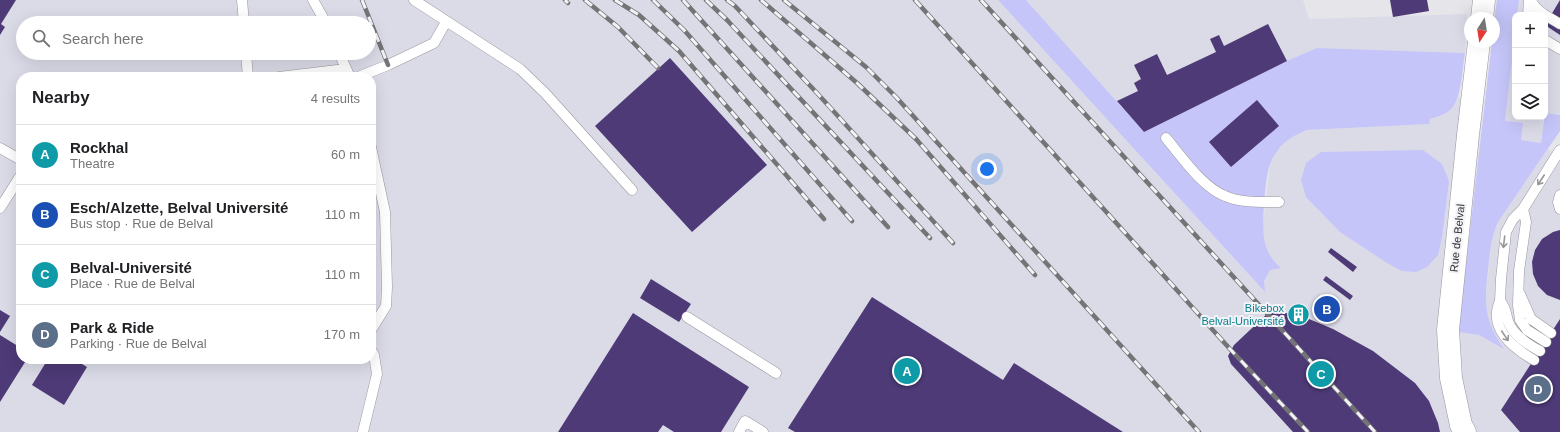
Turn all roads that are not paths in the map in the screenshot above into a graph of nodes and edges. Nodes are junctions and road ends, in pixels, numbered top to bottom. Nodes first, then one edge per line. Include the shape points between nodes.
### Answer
1 (242, 0) edge
2 (313, 0) edge
3 (414, 0) edge
4 (1484, 0) edge
5 (1530, 0) edge
6 (1483, 12) edge
7 (1528, 12) edge
8 (243, 16) edge
9 (322, 16) edge
10 (446, 22) junction
11 (1560, 24) edge
12 (1548, 42) edge
13 (1478, 48) edge
14 (1560, 49) edge
15 (247, 60) edge
16 (342, 60) edge
17 (248, 72) edge
18 (348, 72) edge
19 (370, 72) edge
20 (1166, 138) dead end
21 (0, 148) edge
22 (1560, 150) edge
23 (16, 157) edge
24 (376, 171) edge
25 (16, 183) edge
26 (632, 190) dead end
27 (1560, 197) edge
28 (1279, 202) dead end
29 (0, 208) edge
30 (1522, 209) junction
31 (1560, 209) edge
32 (687, 316) dead end
33 (376, 322) edge
34 (1548, 337) dead end
35 (1537, 356) dead end
36 (375, 364) edge
37 (776, 373) dead end
38 (363, 432) edge
39 (739, 432) edge
40 (763, 432) edge
41 (1464, 432) edge

1 - 8 lane
2 - 9 lane
3 - 10 lane
4 - 6 main road
5 - 7 lane
5 - 11 lane via 1540,11
10 - 19 lane via 434,43
10 - 26 lane via 520,69 545,93
12 - 14 lane
13 - 41 main road, Rue de Belval via 1448,330 1451,378
15 - 17 lane
16 - 18 lane
20 - 28 lane via 1207,186 1224,196 1244,201
21 - 23 lane
22 -> 30 lane
24 - 33 lane via 385,212 387,286 386,306
25 - 29 lane
27 - 31 lane
30 - 34 lane via 1526,222 1519,271 1520,320 1527,330
30 -> 35 lane via 1513,218 1506,232 1500,301 1496,317 1503,334 1518,351
32 - 37 lane
36 - 38 lane via 377,374
39 - 40 lane via 746,421

